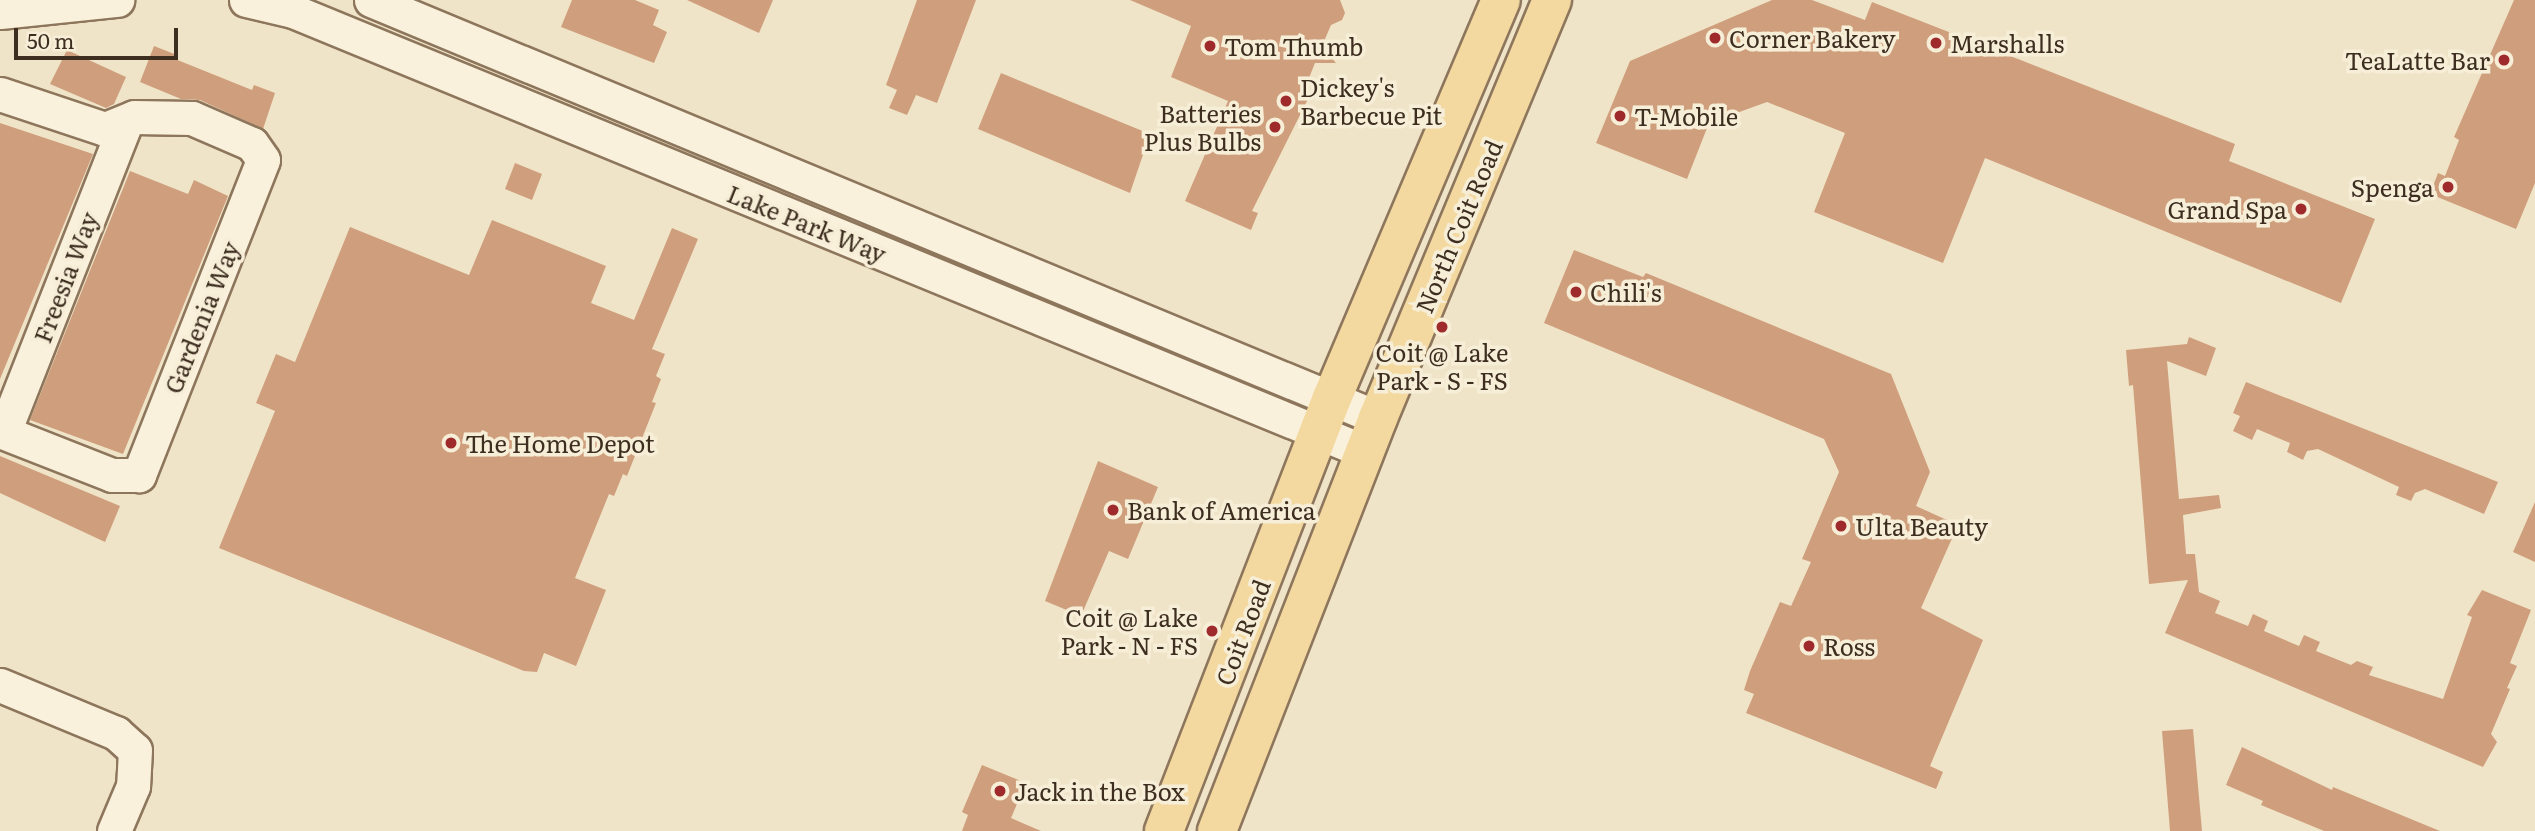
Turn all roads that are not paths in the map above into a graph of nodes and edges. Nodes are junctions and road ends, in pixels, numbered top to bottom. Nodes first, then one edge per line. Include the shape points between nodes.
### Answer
1 (117, 0) edge
2 (246, 0) edge
3 (371, 0) edge
4 (1501, 0) edge
5 (1552, 0) edge
6 (0, 12) edge
7 (0, 94) edge
8 (126, 122) junction
9 (1332, 398) junction
10 (2, 432) edge
11 (1319, 433) junction
12 (1372, 435) junction
13 (0, 685) edge
14 (114, 831) edge
15 (1164, 831) edge
16 (1217, 831) edge

1 - 6 street
2 - 11 street, Lake Park Way via 293,11
3 - 9 street, Lake Park Way
4 - 9 main road, North Coit Road
5 - 12 main road, North Coit Road
7 - 8 street via 104,129
8 - 10 street, Freesia Way
8 - 10 street, Gardenia Way via 134,117 192,118 252,144 262,160 139,475 112,475
9 - 11 main road, North Coit Road
9 - 12 street, Lake Park Way
11 - 12 street, Lake Park Way
11 - 15 main road, Coit Road
12 - 16 main road, Coit Road
13 - 14 street via 116,733 135,750 133,786

